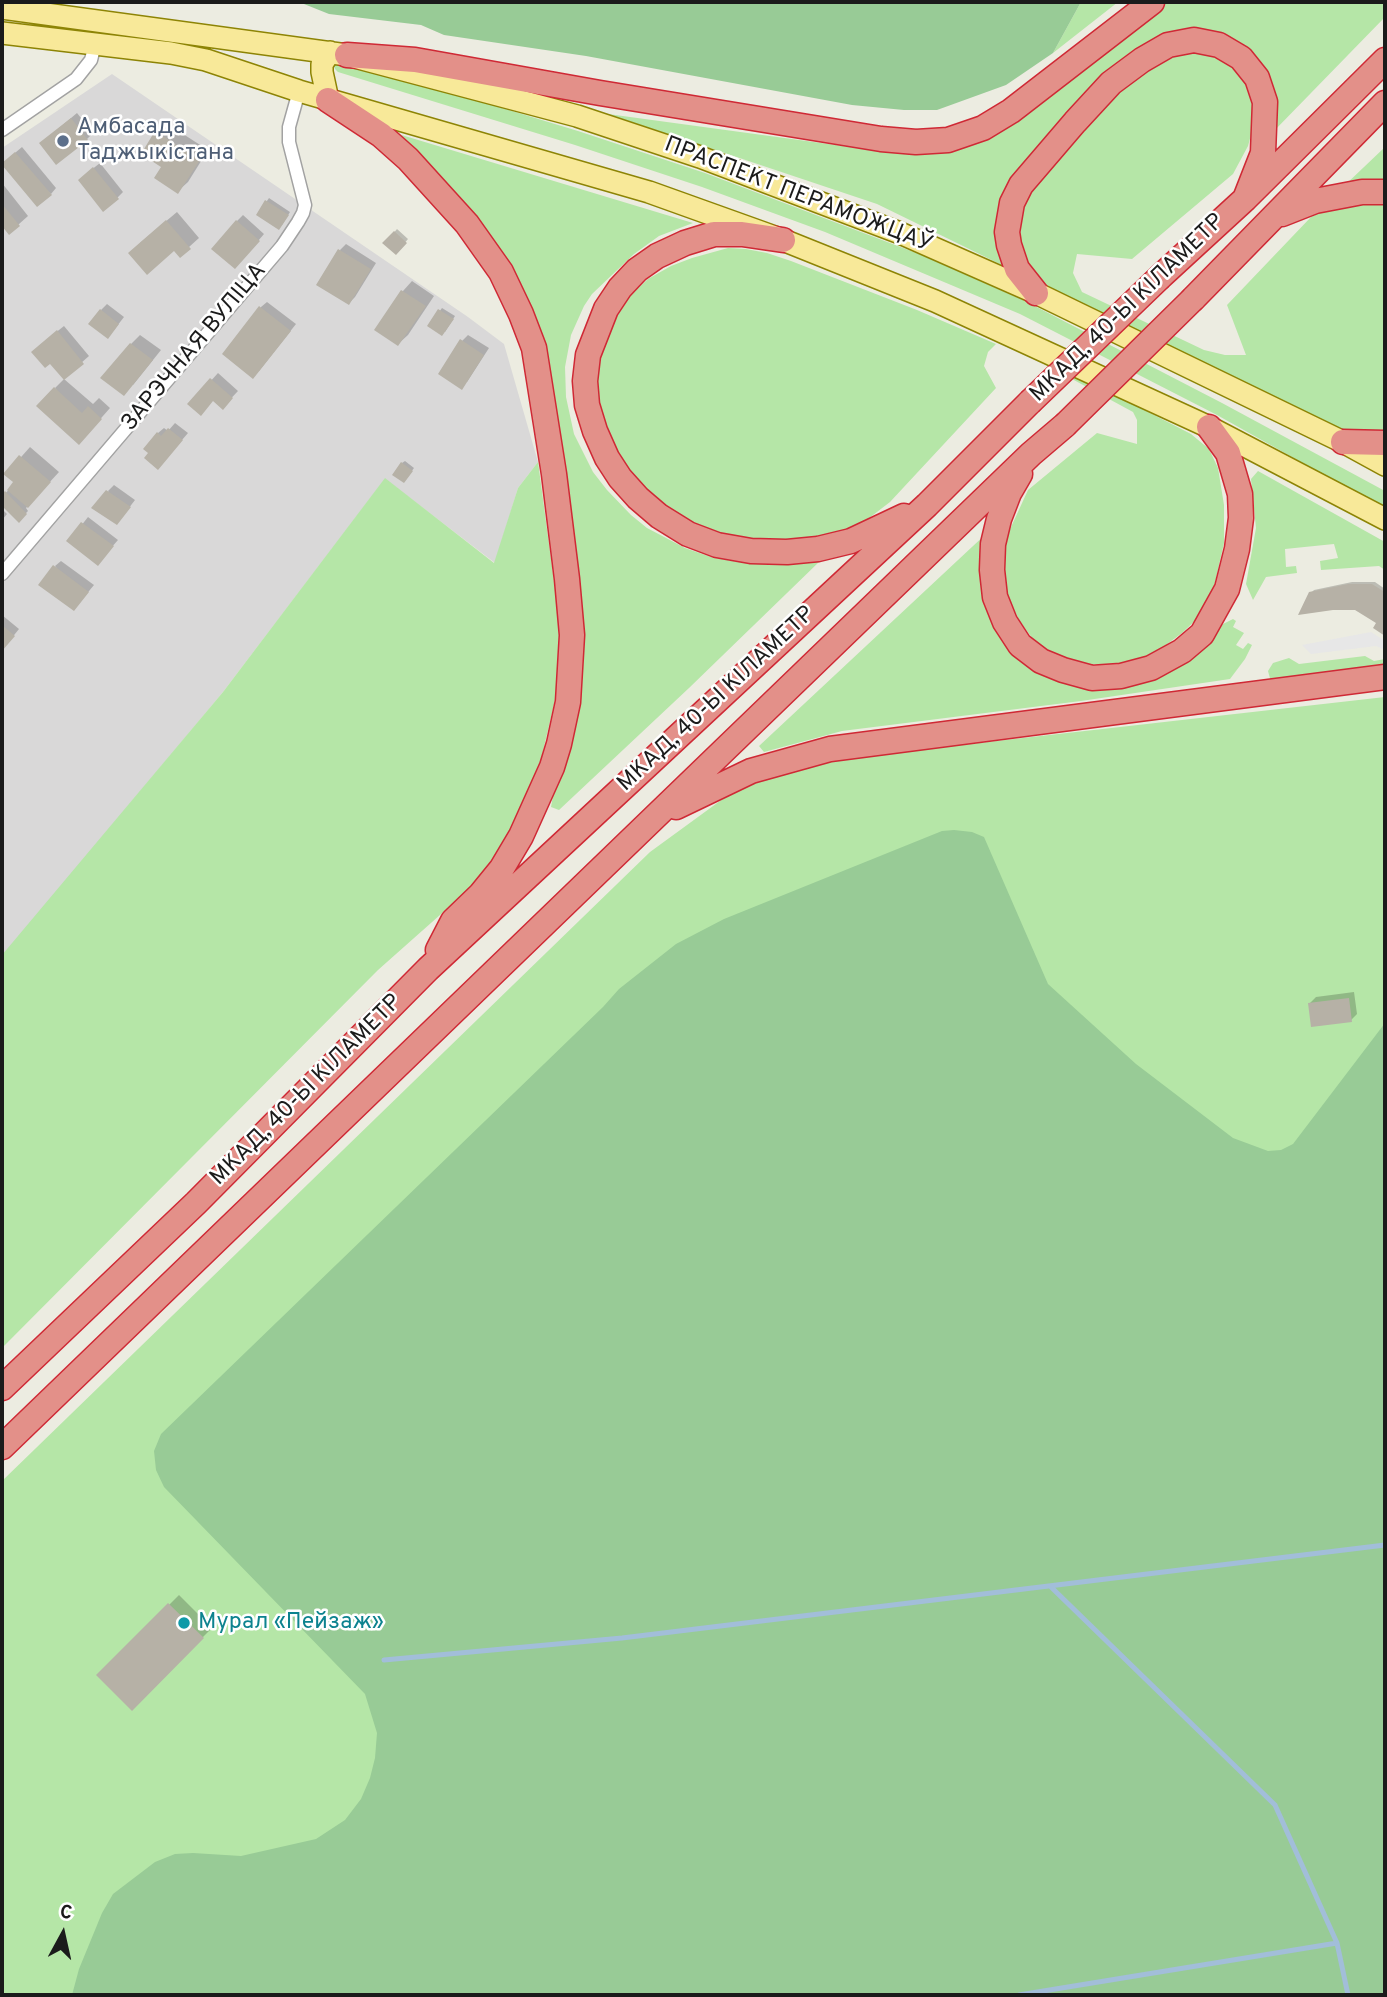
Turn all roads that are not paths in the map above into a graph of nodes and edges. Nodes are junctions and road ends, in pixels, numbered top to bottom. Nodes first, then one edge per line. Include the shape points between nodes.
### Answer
1 (1152, 2) edge
2 (2, 8) edge
3 (2, 33) edge
4 (94, 44) junction
5 (338, 53) junction
6 (1385, 60) edge
7 (299, 91) junction
8 (328, 100) junction
9 (1385, 103) edge
10 (2, 130) edge
11 (1385, 192) edge
12 (1245, 199) junction
13 (1272, 218) junction
14 (783, 240) junction
15 (1036, 293) junction
16 (1209, 426) junction
17 (1343, 442) junction
18 (1385, 443) edge
19 (1031, 454) junction
20 (1385, 465) edge
21 (927, 505) junction
22 (1385, 519) edge
23 (2, 574) edge
24 (1385, 677) edge
25 (657, 816) junction
26 (428, 969) junction
27 (2, 1388) edge
28 (2, 1447) edge

1 - 5 highway via 983,128 948,139 916,142 415,60
2 - 5 main road, ПРАСПЕКТ ПЕРАМОЖЦАЎ
3 - 4 main road
4 - 7 main road via 206,60
4 - 10 street via 91,60 76,79
5 - 8 main road via 322,64
5 - 15 main road, ПРАСПЕКТ ПЕРАМОЖЦАЎ via 577,116 700,156 900,233
6 - 12 highway, МКАД, 40-Ы КІЛАМЕТР
7 - 8 main road
7 - 23 street, ЗАРЭЧНАЯ ВУЛІЦА via 289,127 305,205 298,222
8 - 14 main road via 649,192
8 - 26 highway via 408,159 467,224 501,272 534,348 567,579 571,664 564,723 552,767 502,868 453,921
9 - 13 highway, МКАД, 40-Ы КІЛАМЕТР
11 - 13 highway via 1315,201
12 - 15 highway via 1263,153 1265,102 1257,78 1241,58 1219,45 1194,40 1168,46 1111,83 1021,185 1007,232 1017,269
12 - 21 highway, МКАД, 40-Ы КІЛАМЕТР, bridge
13 - 19 highway, МКАД, 40-Ы КІЛАМЕТР, bridge
14 - 16 main road via 935,301
14 - 21 highway via 713,234 657,256 620,288 595,333 585,380 587,405 607,458 620,478 659,516 688,534 751,551 818,549 851,541
15 - 17 main road, ПРАСПЕКТ ПЕРАМОЖЦАЎ
16 - 19 highway via 1227,453 1240,494 1237,550 1227,589 1202,634 1182,651 1121,676 1092,678 1041,661 1020,645 1005,622 995,597 993,544 1009,493
16 - 22 main road
17 - 18 highway
17 - 20 main road, ПРАСПЕКТ ПЕРАМОЖЦАЎ
19 - 25 highway, МКАД, 40-Ы КІЛАМЕТР
21 - 26 highway, МКАД, 40-Ы КІЛАМЕТР
24 - 25 highway via 830,749 751,771
25 - 28 highway, МКАД, 40-Ы КІЛАМЕТР
26 - 27 highway, МКАД, 40-Ы КІЛАМЕТР via 196,1203

